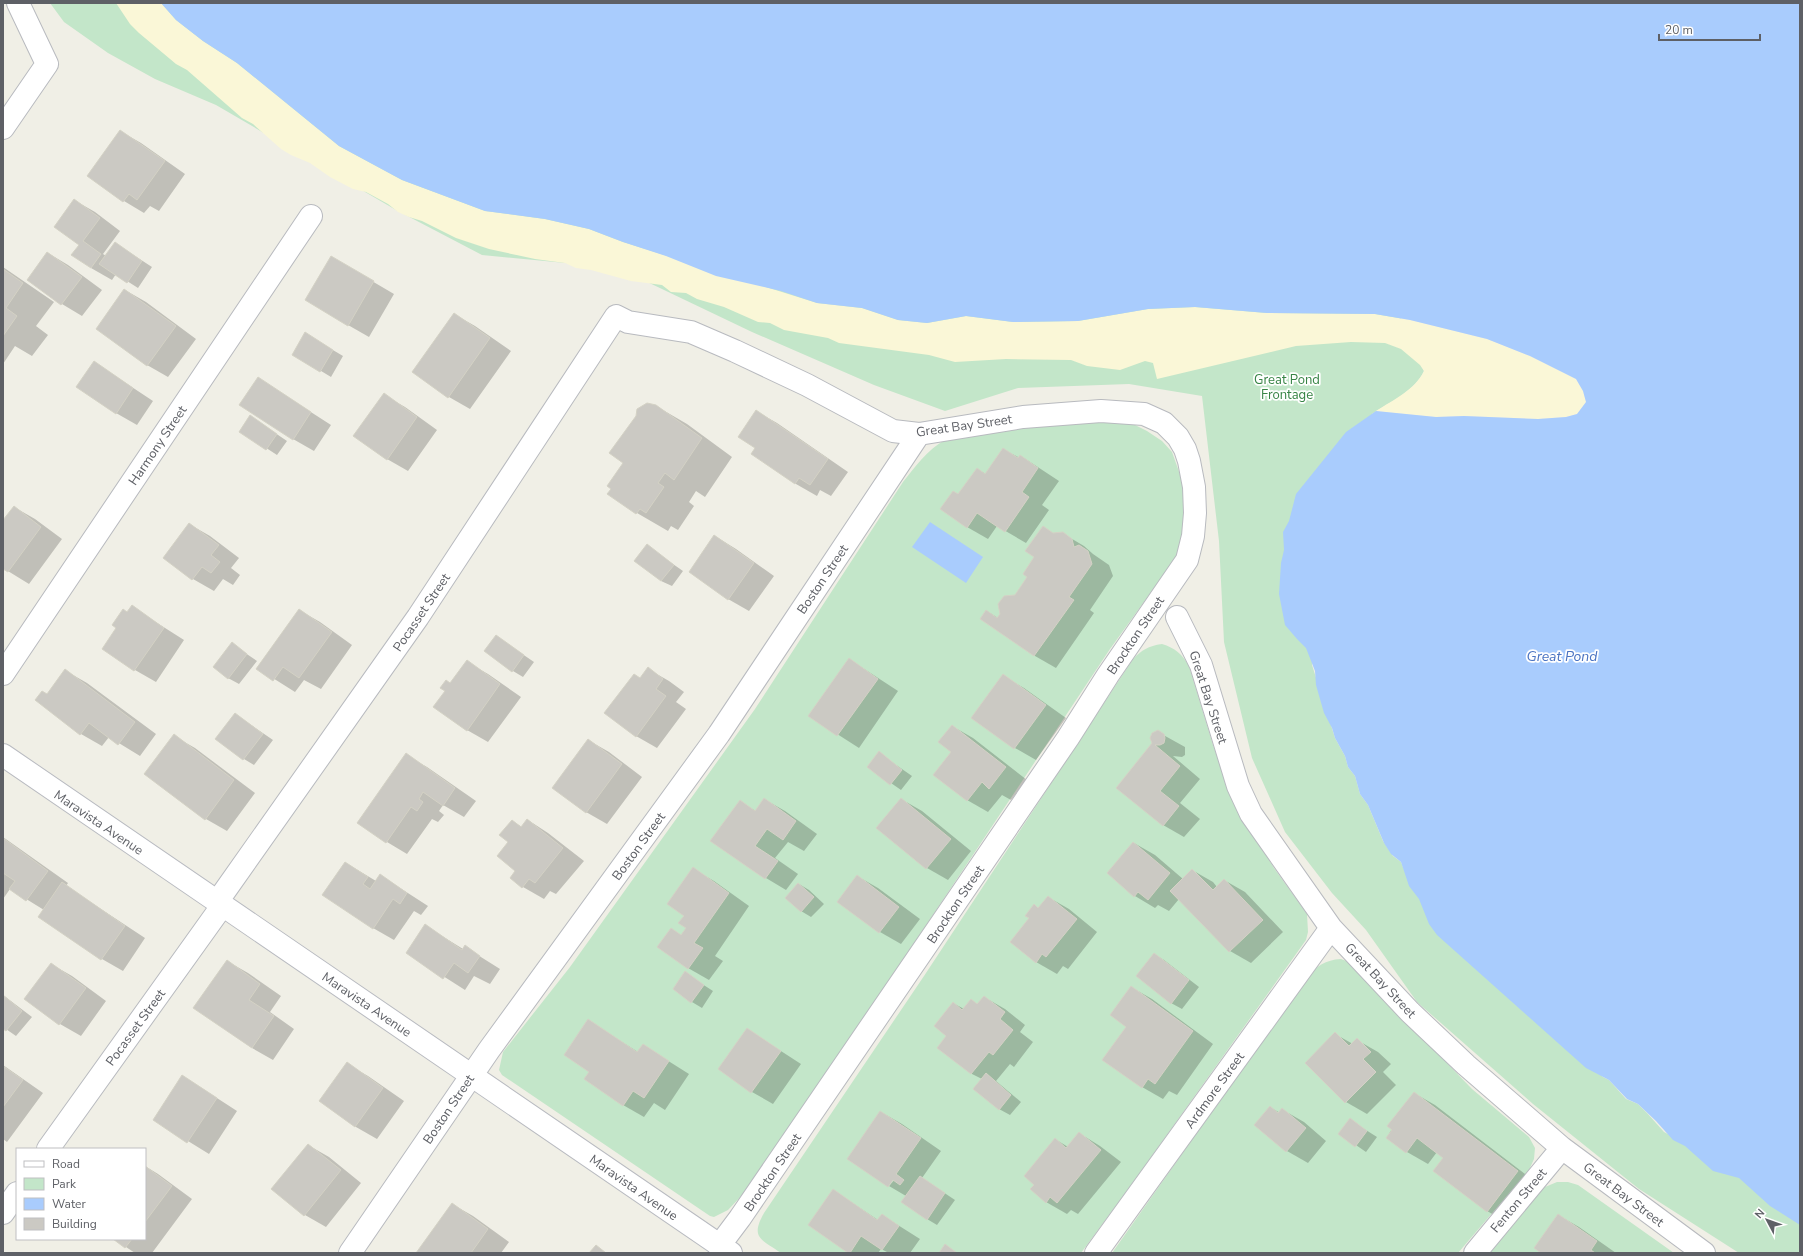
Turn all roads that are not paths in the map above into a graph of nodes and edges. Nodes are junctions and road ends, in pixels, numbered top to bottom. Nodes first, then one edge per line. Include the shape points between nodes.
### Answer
1 (18, 3) edge
2 (3, 128) edge
3 (311, 216) dead end
4 (616, 316) joint
5 (919, 434) junction
6 (1187, 560) joint
7 (1177, 617) dead end
8 (3, 674) edge
9 (3, 755) edge
10 (220, 904) junction
11 (1331, 928) junction
12 (471, 1075) junction
13 (49, 1148) edge
14 (1562, 1148) junction
15 (16, 1194) edge
16 (3, 1213) edge
17 (725, 1250) edge
18 (350, 1253) edge
19 (1096, 1253) edge
20 (1474, 1253) edge
21 (1704, 1253) edge

1 - 2 street via 47,64
3 - 8 street, Harmony Street
4 - 5 street, Great Bay Street via 628,322 691,332 800,382 893,431
4 - 10 street, Pocasset Street via 418,617
5 - 6 street, Great Bay Street via 1023,417 1101,410 1144,414 1164,423 1185,449 1194,487 1193,536
5 - 12 street, Boston Street via 719,734
6 - 17 street, Brockton Street via 745,1212
7 - 11 street, Great Bay Street via 1201,665 1238,786 1251,814
9 - 10 street, Maravista Avenue
10 - 12 street, Maravista Avenue
10 - 13 street, Pocasset Street
11 - 14 street, Great Bay Street via 1410,1012 1466,1065
11 - 19 street, Ardmore Street
12 - 17 street, Maravista Avenue
12 - 18 street, Boston Street
14 - 20 street, Fenton Street
14 - 21 street, Great Bay Street
15 - 16 street

